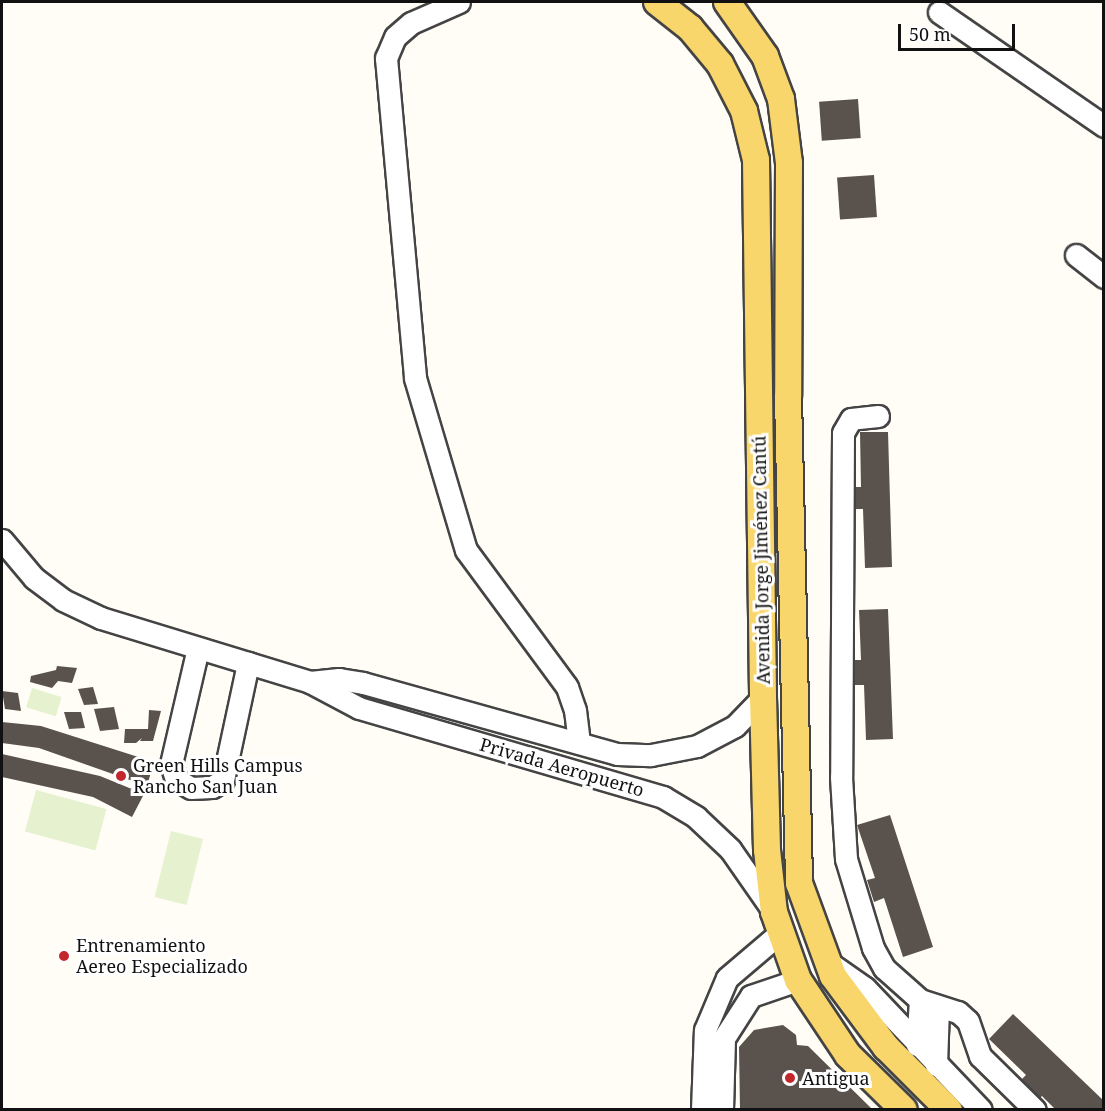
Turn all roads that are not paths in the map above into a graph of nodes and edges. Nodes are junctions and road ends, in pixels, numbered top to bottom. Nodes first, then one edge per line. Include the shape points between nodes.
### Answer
1 (459, 2) edge
2 (657, 2) edge
3 (727, 2) edge
4 (939, 12) dead end
5 (1104, 126) edge
6 (1076, 255) dead end
7 (1104, 277) edge
8 (879, 416) dead end
9 (2, 540) edge
10 (198, 648) junction
11 (248, 663) junction
12 (310, 682) junction
13 (763, 698) junction
14 (579, 743) junction
15 (778, 922) junction
16 (828, 962) junction
17 (798, 980) junction
18 (929, 1003) junction
19 (917, 1045) junction
20 (936, 1065) junction
21 (702, 1110) edge
22 (722, 1110) edge
23 (904, 1110) edge
24 (950, 1110) edge
25 (981, 1110) edge
26 (1035, 1110) edge

1 - 14 street via 411,24 395,37 386,57 414,378 466,549 567,687 575,710
2 - 13 main road, Avenida Jorge Jiménez Cantú via 690,28 720,64 744,111 756,160
3 - 16 main road, Avenida Jorge Jiménez Cantú via 765,56 786,121 799,883
4 - 5 street
6 - 7 street
8 - 18 street via 851,419 843,433 843,837 873,948 900,986
9 - 10 street, Privada Aeropuerto via 34,578 63,600 101,618
10 - 11 street, Privada Aeropuerto
10 - 11 street via 171,764 176,779 191,788 212,787 223,780
11 - 12 street, Privada Aeropuerto
12 - 14 street, Privada Aeropuerto via 363,682
12 - 15 street, Privada Aeropuerto via 359,708 663,797 696,817 730,849
13 - 14 street, Privada Aeropuerto via 735,726 697,746 651,755 617,754
13 - 15 main road, Avenida Jorge Jiménez Cantú via 767,850
15 - 17 main road, Avenida Jorge Jiménez Cantú
15 - 21 street via 727,978 705,1030
16 - 19 street via 865,988
16 - 24 main road, Avenida Jorge Jiménez Cantú via 832,976 886,1047
17 - 22 street via 751,996 724,1038
17 - 23 main road, Avenida Jorge Jiménez Cantú via 848,1055
18 - 19 street
18 - 20 street
18 - 26 street via 958,1012 968,1021 980,1056
19 - 20 street
20 - 25 street

